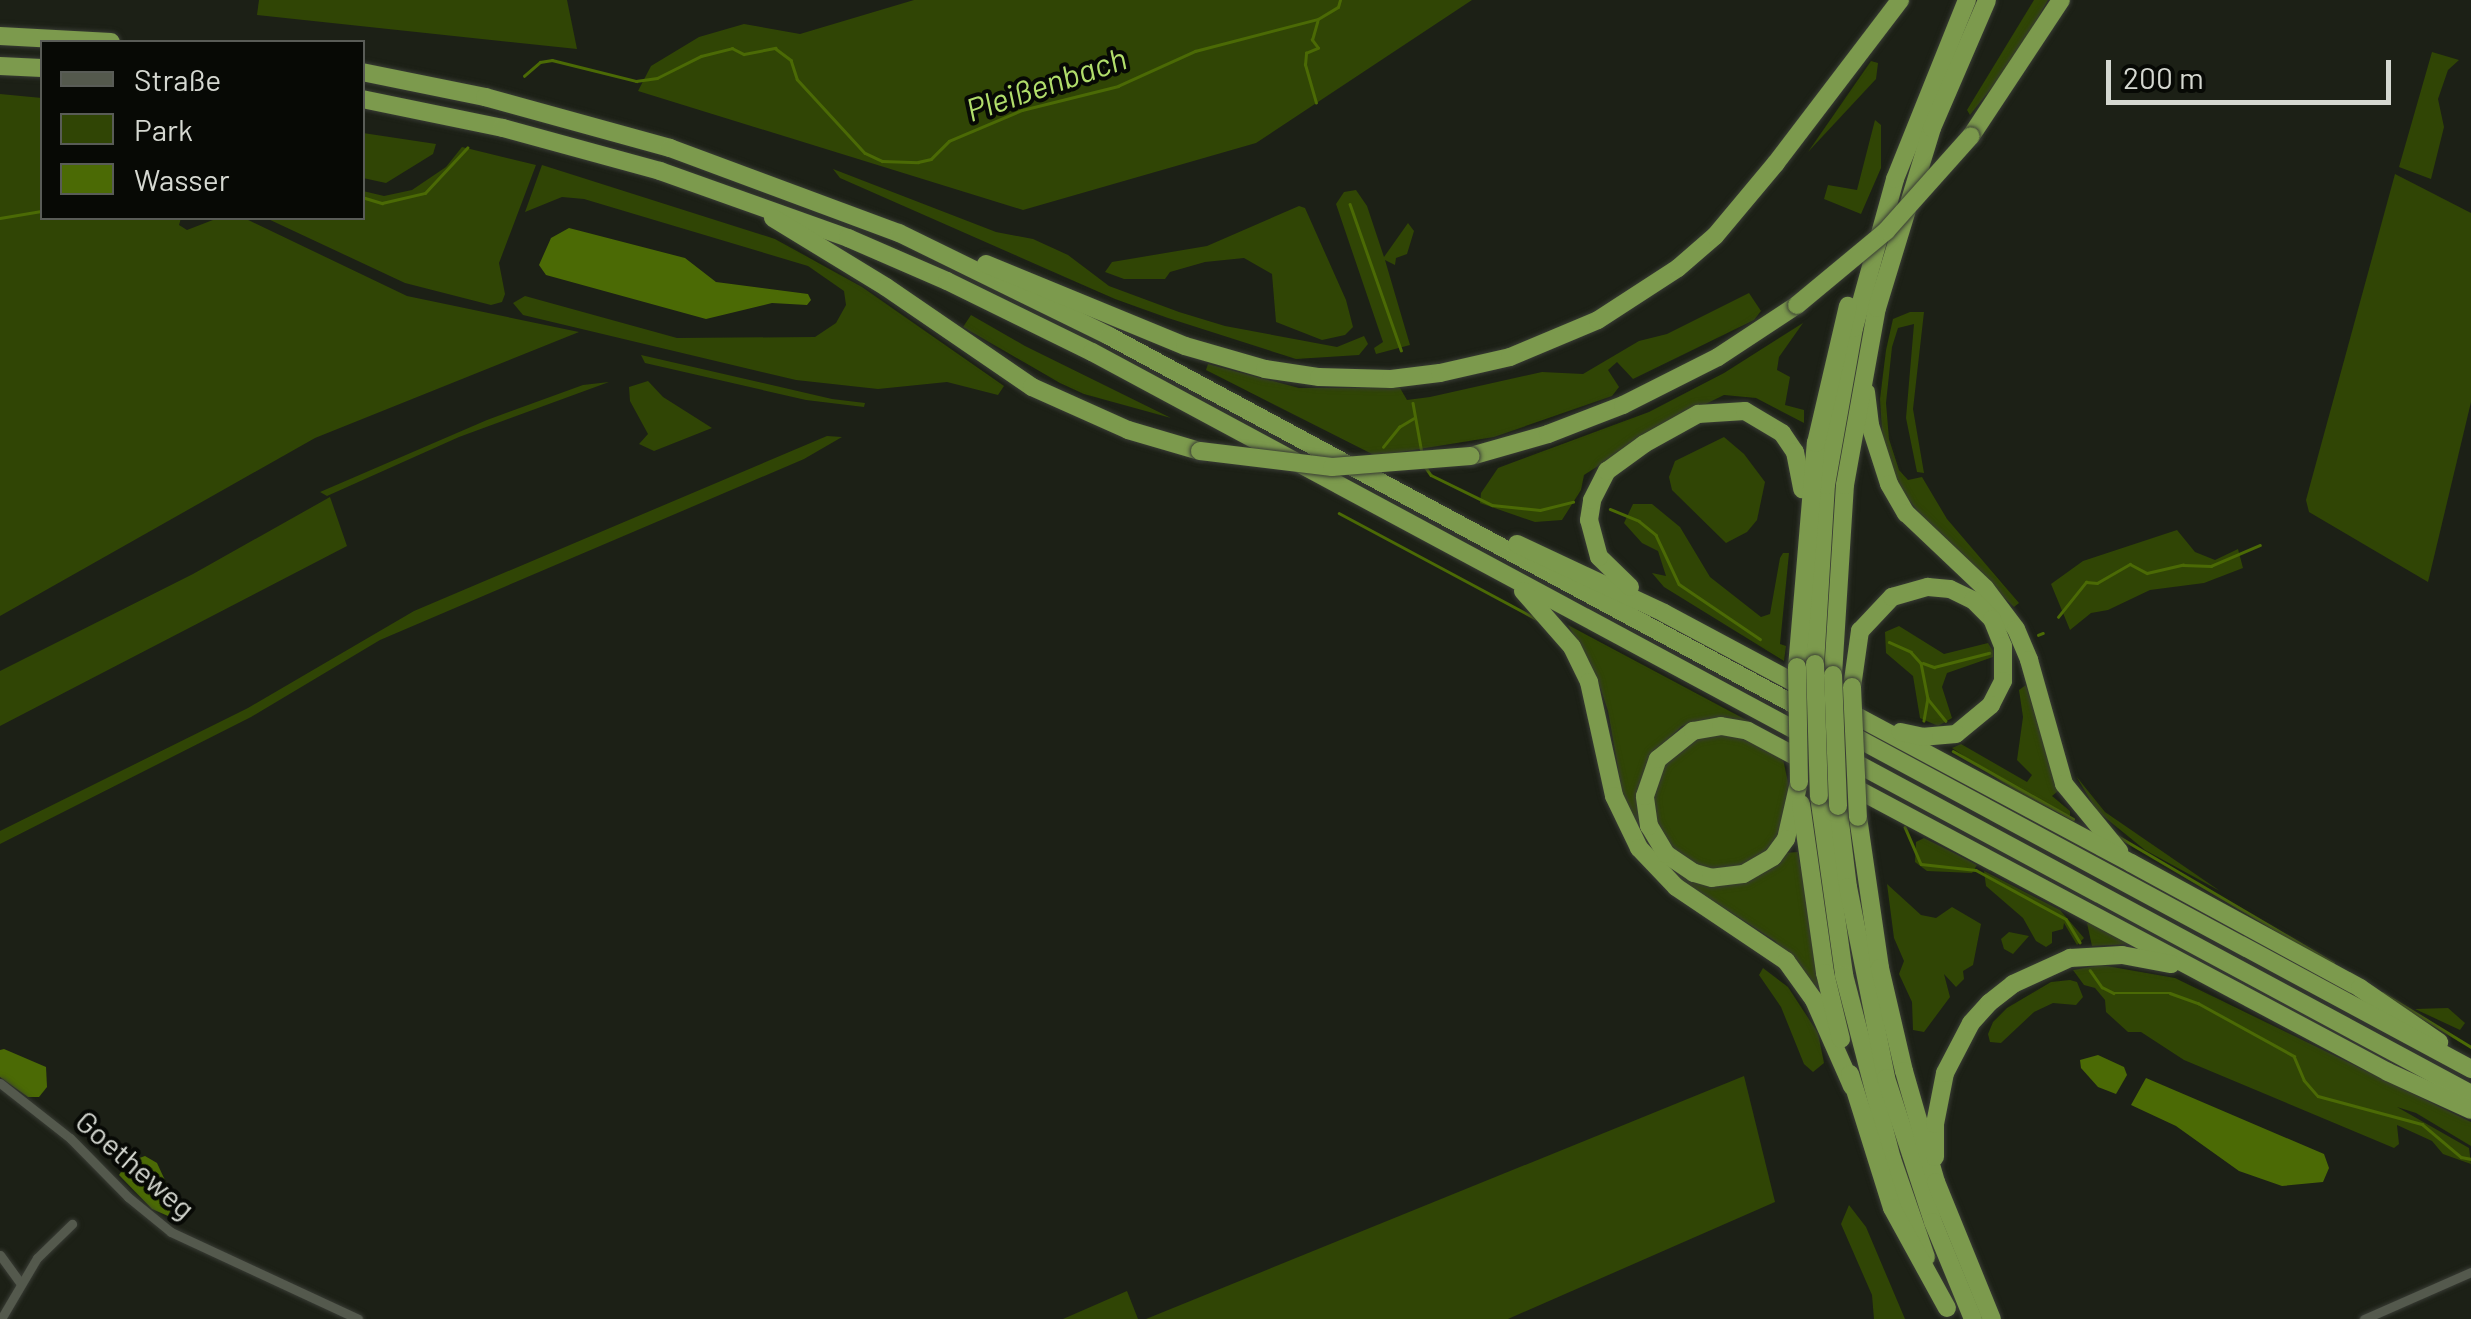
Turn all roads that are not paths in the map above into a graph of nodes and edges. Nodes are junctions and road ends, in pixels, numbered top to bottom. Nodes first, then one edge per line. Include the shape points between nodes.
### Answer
1 (1900, 0) edge
2 (1967, 0) edge
3 (1987, 0) edge
4 (2061, 0) edge
5 (0, 36) edge
6 (74, 40) edge
7 (0, 66) edge
8 (40, 68) edge
9 (365, 73) edge
10 (365, 100) edge
11 (1895, 179) junction
12 (746, 199) junction
13 (952, 256) junction
14 (1863, 371) junction
15 (1439, 514) junction
16 (1806, 519) junction
17 (1508, 576) junction
18 (1664, 612) junction
19 (1806, 665) junction
20 (1855, 715) junction
21 (1799, 782) junction
22 (2131, 862) junction
23 (2198, 970) junction
24 (2471, 1068) edge
25 (0, 1083) edge
26 (1852, 1086) junction
27 (2471, 1094) edge
28 (2471, 1110) edge
29 (1936, 1182) junction
30 (72, 1224) dead end
31 (0, 1255) edge
32 (2471, 1272) edge
33 (20, 1283) junction
34 (337, 1310) junction
35 (1950, 1314) edge
36 (1, 1319) edge
37 (326, 1319) edge
38 (358, 1319) edge
39 (1973, 1319) edge
40 (1992, 1319) edge
41 (2364, 1319) edge

1 - 13 highway via 1747,200 1678,268 1598,320 1486,364 1392,378 1265,370 1158,336 1003,268
2 - 11 highway
3 - 14 highway via 1912,187
4 - 12 highway, bridge via 1971,136 1886,231 1797,305 1718,357 1623,406 1471,456 1332,467 1200,451 1128,430 1032,387
5 - 6 highway
7 - 8 highway
9 - 13 highway via 670,148
10 - 12 highway via 555,142
11 - 16 highway via 1868,241 1825,388
11 - 19 highway via 1840,394
12 - 17 highway via 1019,315
13 - 15 highway
14 - 22 highway via 1870,424 1889,484 1906,513 2016,629 2064,784
14 - 39 highway, bridge via 1840,536 1833,675 1838,806 1886,1078
15 - 18 highway
15 - 24 highway
16 - 18 highway via 1796,452 1782,434 1745,412 1698,414 1622,457 1592,500 1592,538 1609,570
16 - 19 highway
17 - 26 highway via 1564,637 1590,682 1614,796 1639,848 1676,888 1786,960 1814,1000
17 - 27 highway
18 - 20 highway
19 - 21 highway, bridge
19 - 35 highway, bridge via 1836,926 1866,1068
20 - 22 highway
20 - 29 highway, bridge via 1924,738 1956,734 1992,705 2003,681 2003,646 1992,619 1950,589 1911,589 1892,597 1860,630 1852,687 1858,817 1880,968
21 - 23 highway via 1786,840 1773,857 1744,874 1712,878 1679,866 1649,826 1645,796 1658,759 1693,731 1748,731
21 - 26 highway via 1826,973
22 - 24 highway via 2360,988
23 - 28 highway
23 - 29 highway via 2122,954 2070,958 1989,1003 1945,1073 1935,1124
25 - 34 street, Goetheweg via 171,1232
26 - 35 highway via 1892,1208
29 - 40 highway
30 - 33 street
31 - 33 street
32 - 41 street
33 - 36 street
34 - 37 street
34 - 38 street, Goetheweg

